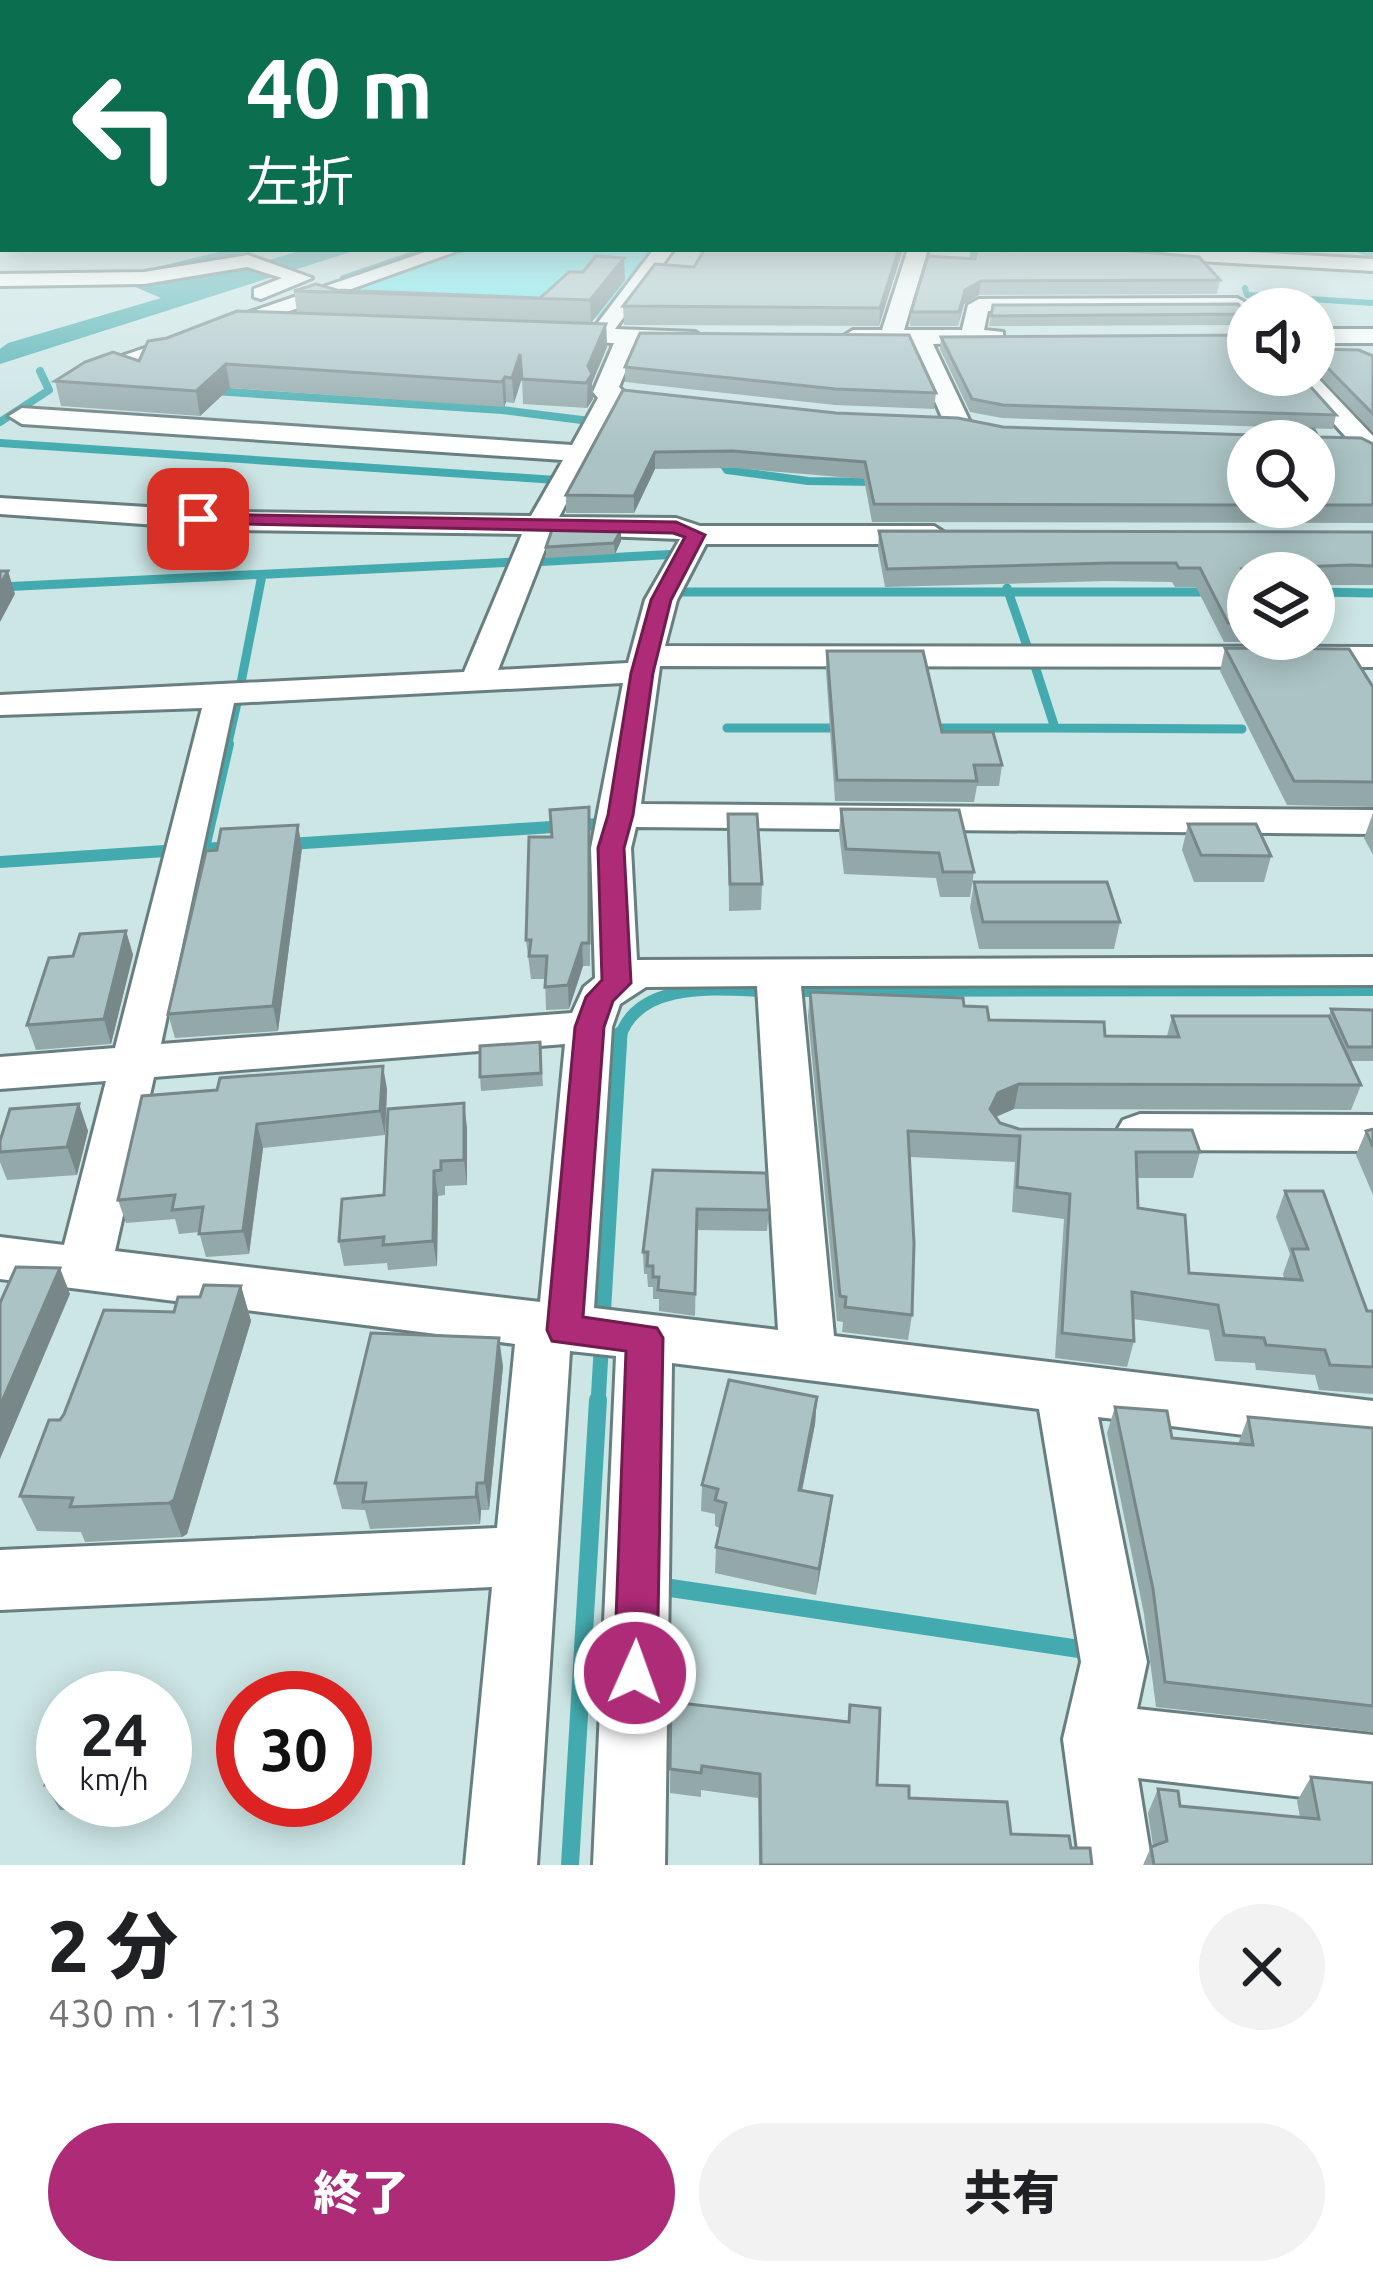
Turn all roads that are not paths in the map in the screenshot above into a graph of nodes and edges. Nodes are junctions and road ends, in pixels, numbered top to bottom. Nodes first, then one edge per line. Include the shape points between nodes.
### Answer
1 (70, 279) edge
2 (300, 279) edge
3 (365, 279) edge
4 (642, 279) edge
5 (909, 279) edge
6 (0, 280) edge
7 (1227, 310) edge
8 (235, 323) junction
9 (303, 325) edge
10 (531, 334) edge
11 (599, 336) junction
12 (1335, 336) edge
13 (1373, 336) edge
14 (628, 337) junction
15 (891, 337) junction
16 (971, 337) junction
17 (1010, 337) edge
18 (826, 338) edge
19 (919, 338) junction
20 (710, 339) edge
21 (1323, 396) edge
22 (958, 423) edge
23 (11, 424) edge
24 (1335, 442) edge
25 (1370, 445) edge
26 (578, 453) junction
27 (0, 506) edge
28 (540, 526) junction
29 (696, 535) junction
30 (952, 536) edge
31 (1373, 657) edge
32 (644, 664) junction
33 (477, 681) junction
34 (211, 693) junction
35 (0, 705) edge
36 (620, 815) junction
37 (1373, 822) edge
38 (1373, 971) edge
39 (616, 983) junction
40 (779, 983) junction
41 (589, 1027) junction
42 (131, 1065) junction
43 (0, 1073) edge
44 (1085, 1132) edge
45 (1373, 1133) edge
46 (0, 1258) edge
47 (85, 1268) junction
48 (590, 1333) junction
49 (808, 1358) junction
50 (1064, 1389) junction
51 (1373, 1426) edge
52 (523, 1556) junction
53 (0, 1580) edge
54 (1097, 1739) junction
55 (1373, 1770) edge
56 (501, 1865) edge
57 (629, 1865) edge
58 (1116, 1865) edge

1 - 6 street
2 - 8 street via 217,314
3 - 8 street
4 - 11 street
5 - 15 street
7 - 16 street via 979,305
8 - 9 street
8 - 23 street via 80,377
10 - 11 street
11 - 14 street
12 - 13 street
14 - 20 street
14 - 26 street via 605,392 624,394
15 - 18 street
15 - 19 street
16 - 17 street
16 - 19 street
19 - 22 street
21 - 25 street
23 - 26 street
24 - 25 street
26 - 28 street
27 - 28 street via 229,521
28 - 29 street via 676,527
28 - 33 street
29 - 30 street
29 - 32 street via 661,600
31 - 32 street
32 - 33 street
32 - 36 street
33 - 34 street
34 - 35 street
34 - 42 street via 219,708
36 - 37 street
36 - 39 street via 611,848
38 - 40 street
39 - 40 street via 640,973
39 - 41 street via 600,997
40 - 49 street
41 - 42 street
41 - 48 street
42 - 43 street
42 - 47 street
44 - 45 street
46 - 47 street
47 - 48 street
48 - 49 street
48 - 52 street
48 - 57 street
49 - 50 street
50 - 51 street
50 - 54 street via 1114,1662
52 - 53 street
52 - 56 street
54 - 55 street
54 - 58 street

